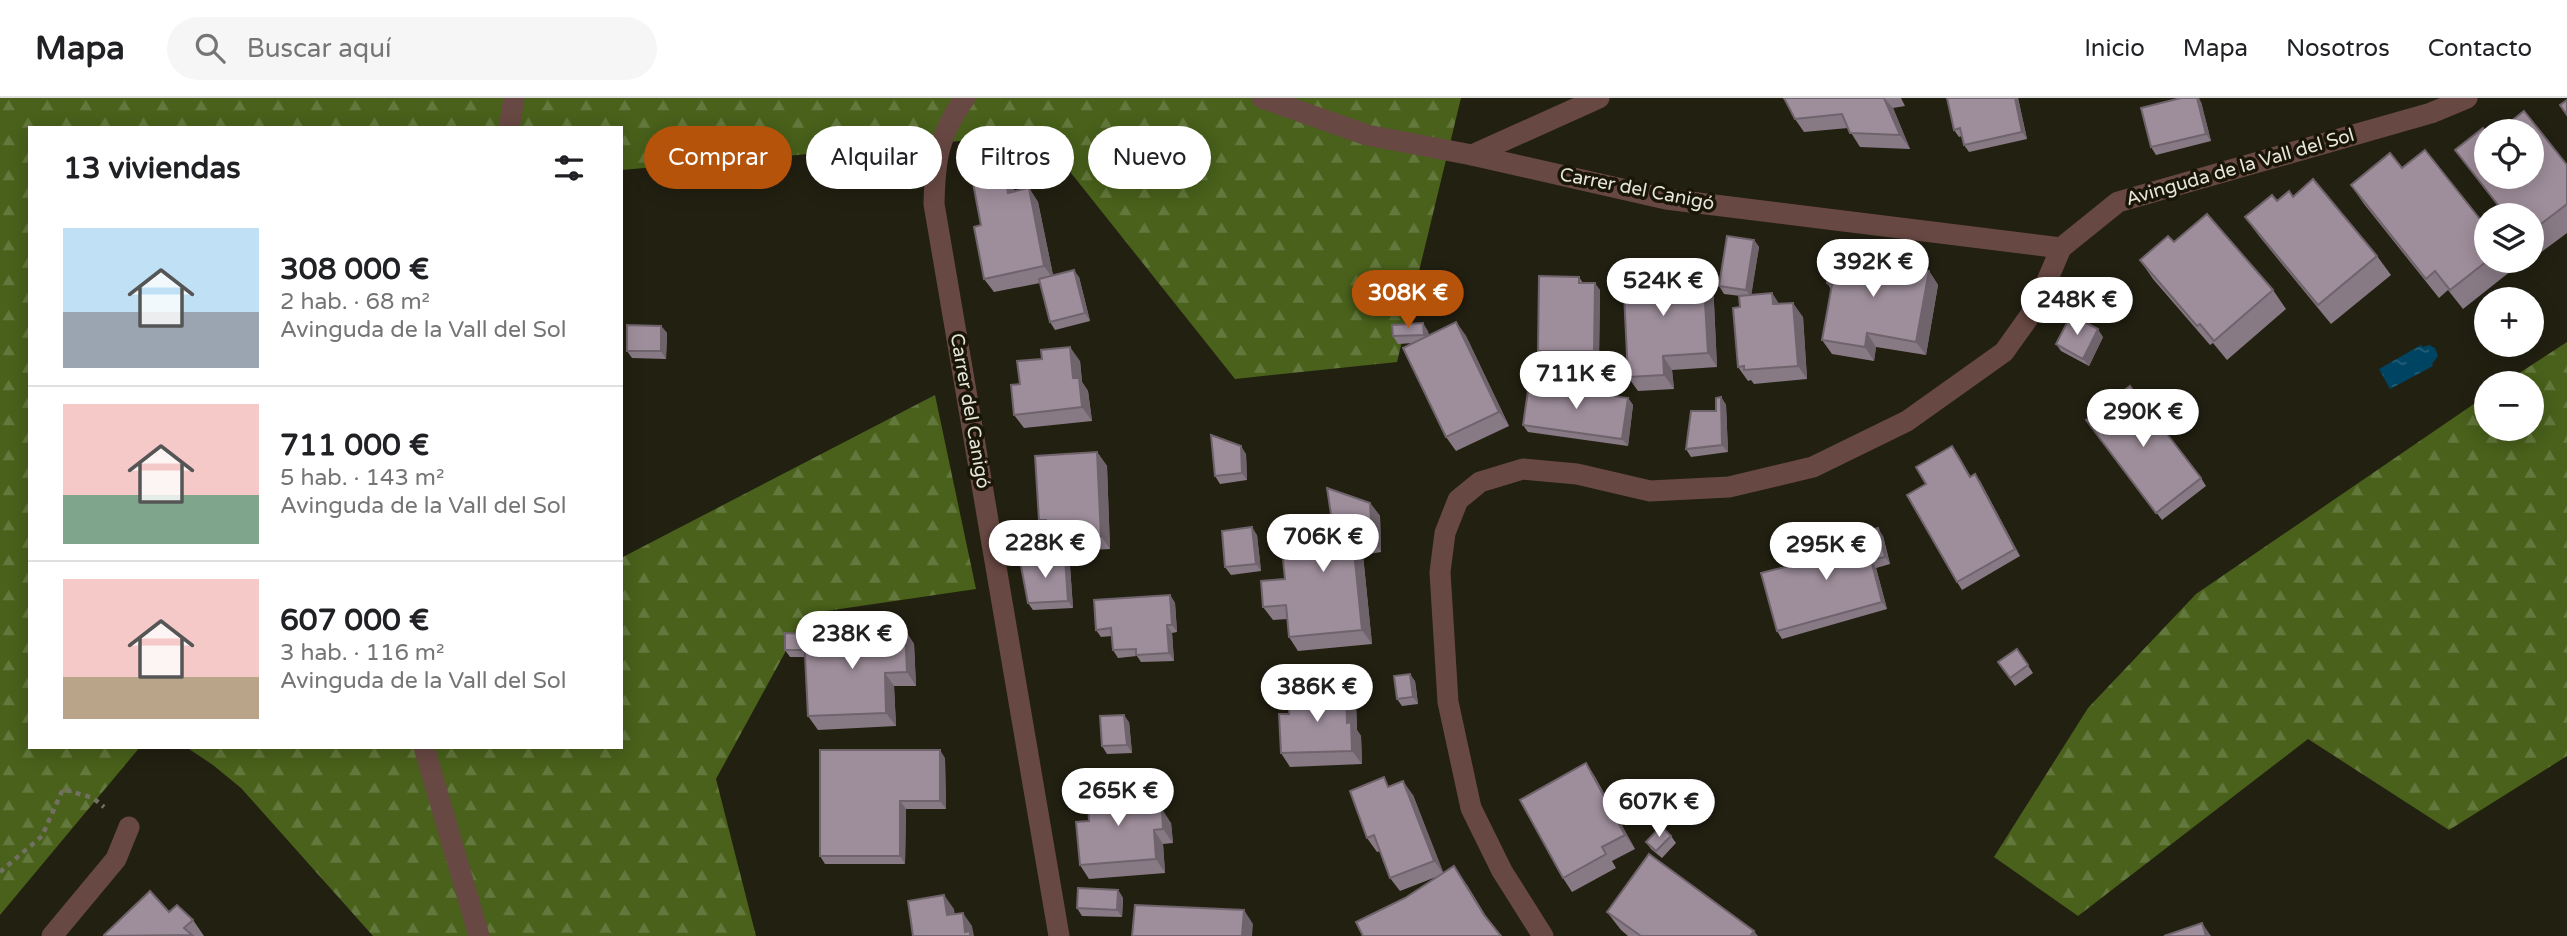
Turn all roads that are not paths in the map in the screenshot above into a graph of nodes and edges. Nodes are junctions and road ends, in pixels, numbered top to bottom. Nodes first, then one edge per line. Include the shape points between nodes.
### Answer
1 (514, 98) edge
2 (965, 98) edge
3 (1262, 98) edge
4 (1599, 98) edge
5 (2468, 98) edge
6 (509, 126) edge
7 (1472, 155) junction
8 (2062, 248) junction
9 (425, 749) edge
10 (129, 827) road end
11 (52, 936) edge
12 (479, 936) edge
13 (1059, 936) edge
14 (1542, 936) edge

1 - 6 street
2 - 13 street, Carrer del Canigó via 948,122 935,165 934,204
3 - 7 street, Carrer del Canigó via 1367,135
4 - 7 street
5 - 8 street, Avinguda de la Vall del Sol via 2431,113 2118,202
7 - 8 street, Carrer del Canigó via 1666,199
8 - 14 street, Avinguda de la Vall del Sol via 2036,307 2004,352 1908,421 1812,467 1729,487 1650,491 1577,474 1523,469 1480,482 1458,500 1445,533 1440,572 1448,702 1471,807 1502,871
9 - 12 street
10 - 11 street via 116,859

